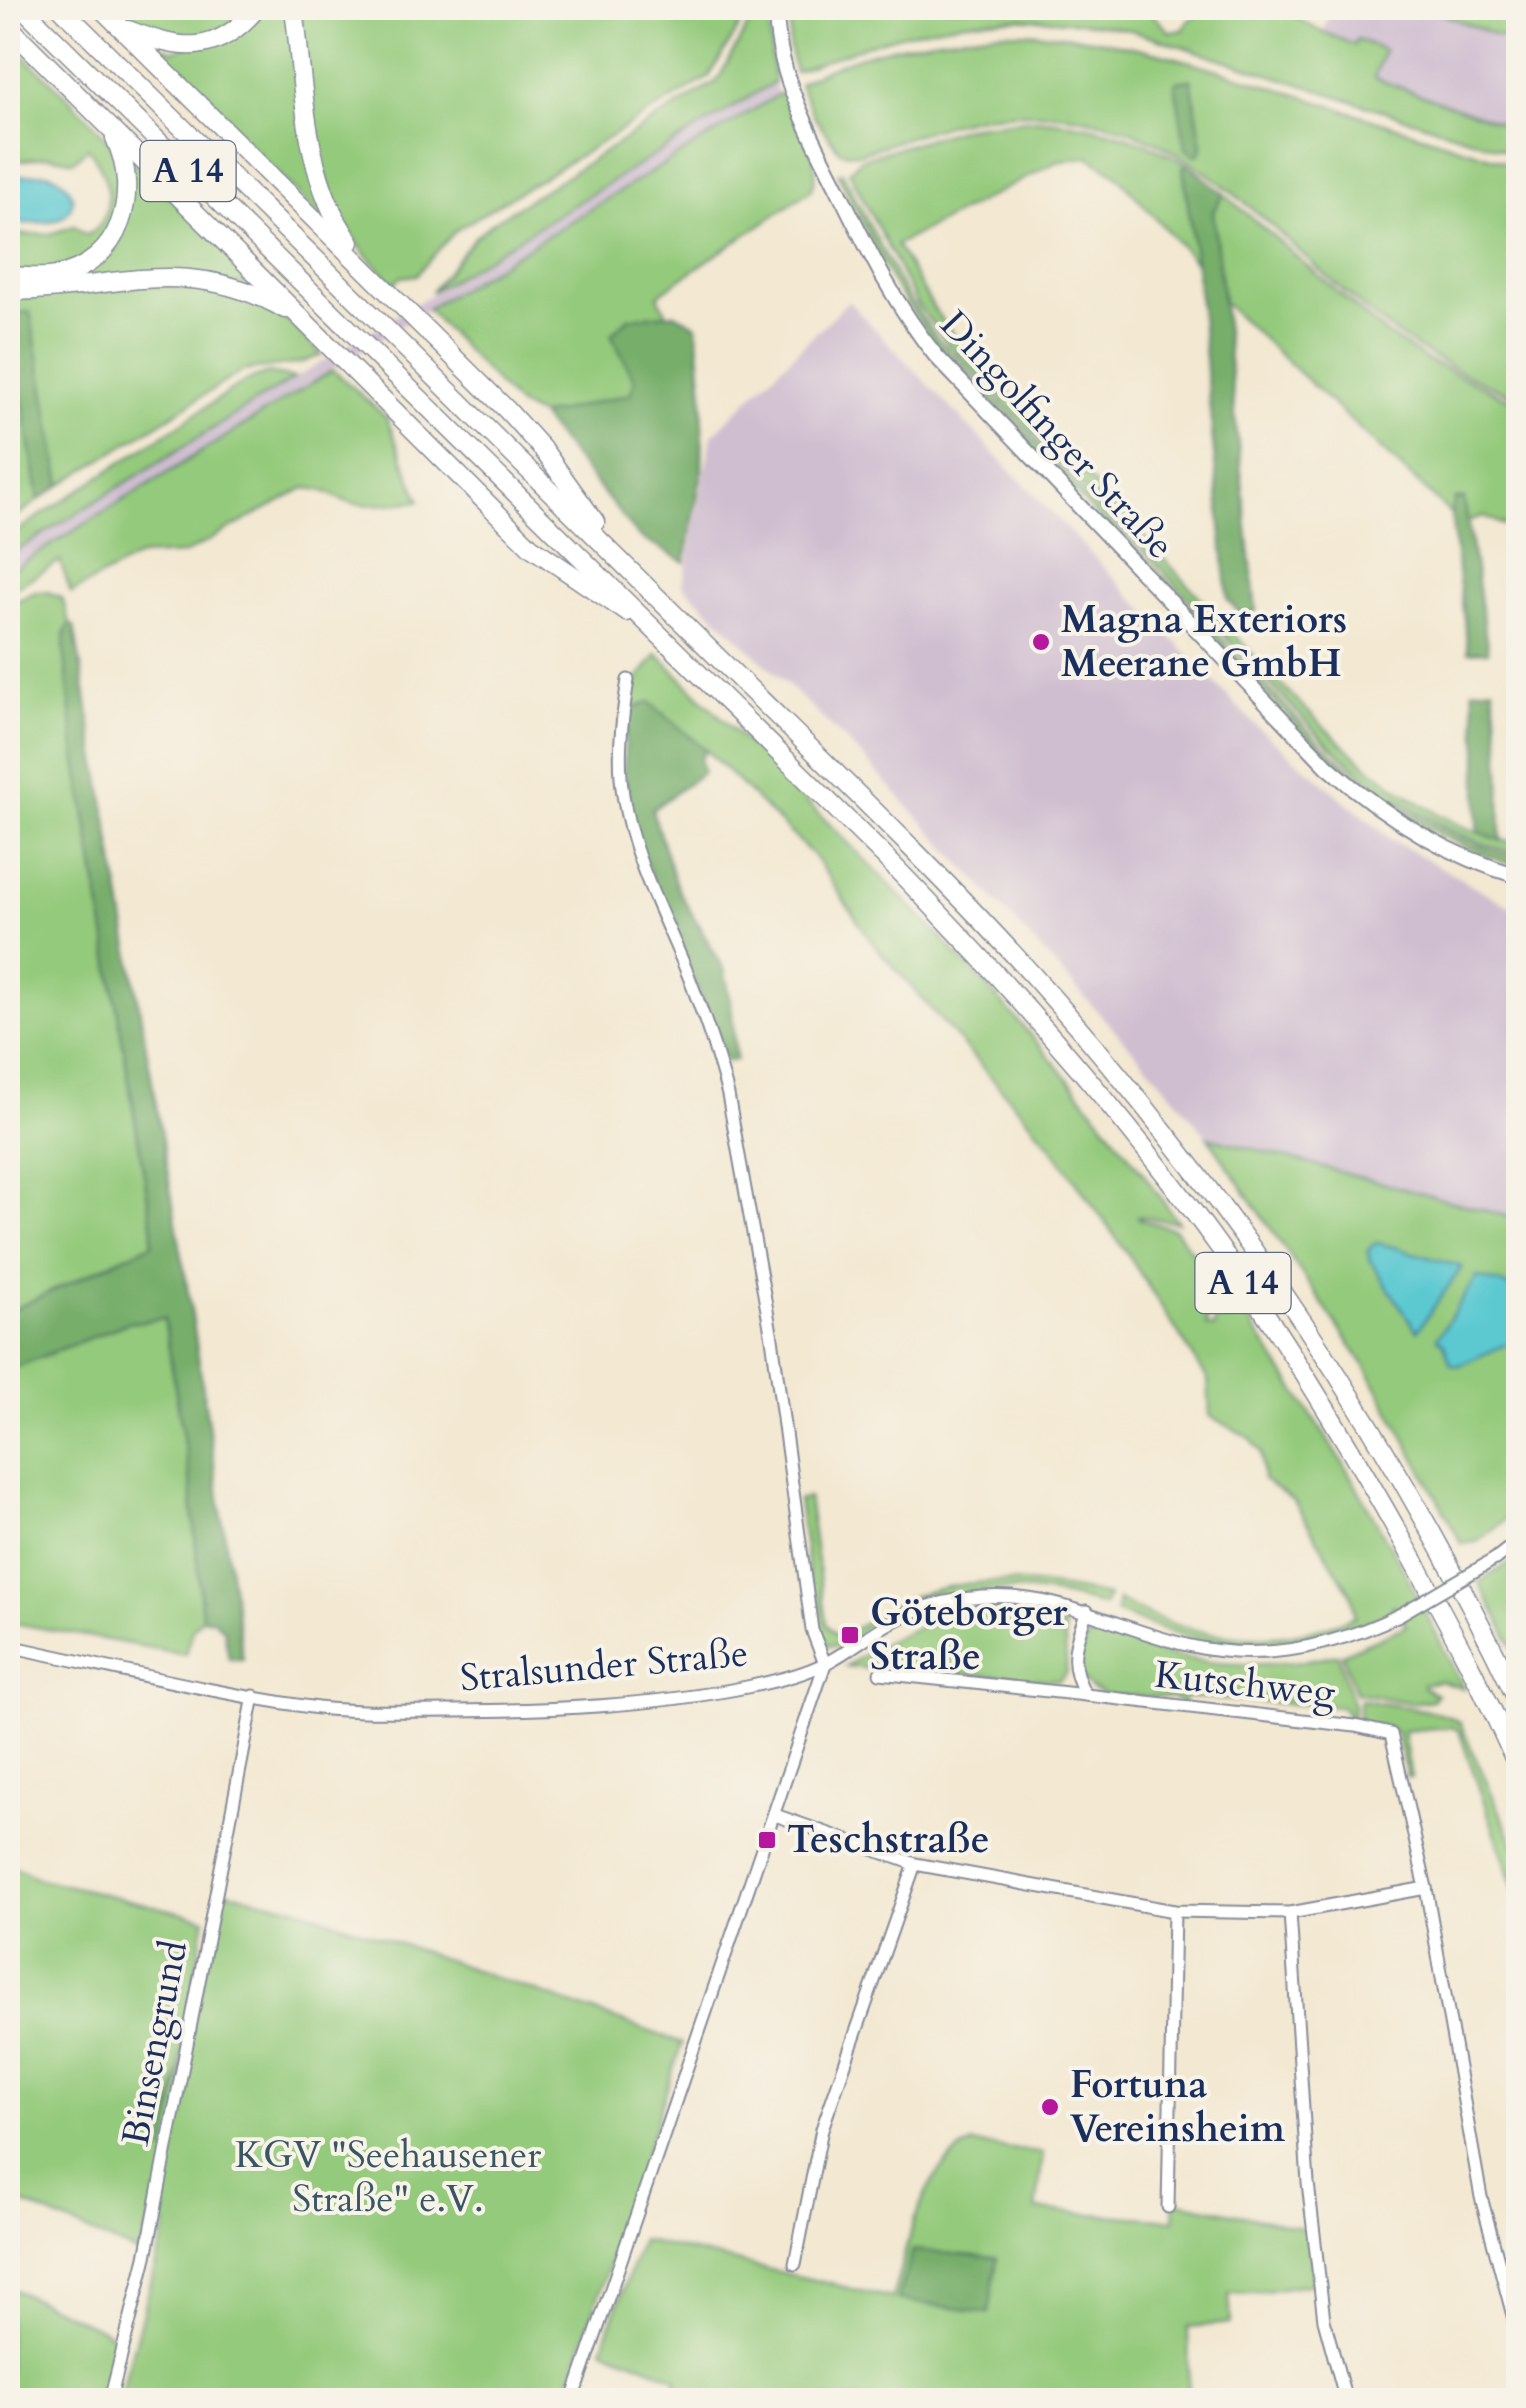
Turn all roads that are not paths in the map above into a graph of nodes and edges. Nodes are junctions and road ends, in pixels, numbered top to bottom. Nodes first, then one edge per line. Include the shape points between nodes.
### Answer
1 (23, 8) edge
2 (61, 8) edge
3 (100, 8) edge
4 (257, 8) edge
5 (294, 8) edge
6 (776, 8) edge
7 (8, 26) edge
8 (120, 26) junction
9 (104, 121) junction
10 (8, 276) edge
11 (376, 279) junction
12 (8, 291) edge
13 (307, 321) junction
14 (622, 561) junction
15 (656, 629) junction
16 (628, 680) dead end
17 (1516, 876) edge
18 (1518, 1541) edge
19 (1087, 1611) junction
20 (8, 1646) edge
21 (825, 1664) junction
22 (880, 1673) dead end
23 (1086, 1695) junction
24 (254, 1696) junction
25 (1518, 1700) edge
26 (1518, 1768) edge
27 (775, 1815) junction
28 (914, 1864) junction
29 (1426, 1888) junction
30 (1174, 1910) junction
31 (1290, 1913) junction
32 (1168, 2207) dead end
33 (795, 2264) dead end
34 (1518, 2334) edge
35 (110, 2400) edge
36 (573, 2400) edge
37 (1346, 2400) edge

1 - 15 highway, A 14
2 - 14 highway, A 14
3 - 8 highway
4 - 8 highway via 240,28 205,44 169,45
5 - 11 highway via 316,167 338,225
6 - 17 main road, Dingolfinger Straße via 780,54 801,114 883,281 936,356 1328,767 1414,830
7 - 9 highway
8 - 11 highway
9 - 10 highway via 128,181 116,235 89,263 56,276
9 - 13 highway
11 - 14 highway via 544,451
12 - 13 highway via 191,276 256,294
13 - 15 highway via 531,546
14 - 25 highway, A 14 via 957,895 1177,1149 1256,1250 1346,1386 1484,1626
15 - 26 highway, A 14 via 930,903 1163,1172 1254,1297 1362,1466 1462,1648
16 - 21 street via 620,728 625,808 728,1095 772,1338 812,1630
18 - 19 street, Stralsunder Straße, bridge via 1399,1615 1301,1649 1238,1652 1186,1645
19 - 21 street, Stralsunder Straße via 1017,1596 948,1602 894,1620
19 - 23 street via 1073,1650 1076,1679
20 - 24 street, Stralsunder Straße
21 - 24 street, Stralsunder Straße via 726,1692 528,1710 352,1710
21 - 27 street
22 - 23 street, Kutschweg
23 - 29 street, Kutschweg via 1387,1731
24 - 35 street, Binsengrund via 146,2258
27 - 28 street
27 - 36 street
28 - 30 street
28 - 33 street via 822,2129
29 - 31 street
29 - 34 street via 1481,2197
30 - 31 street
30 - 32 street
31 - 37 street via 1308,2183 1324,2320

